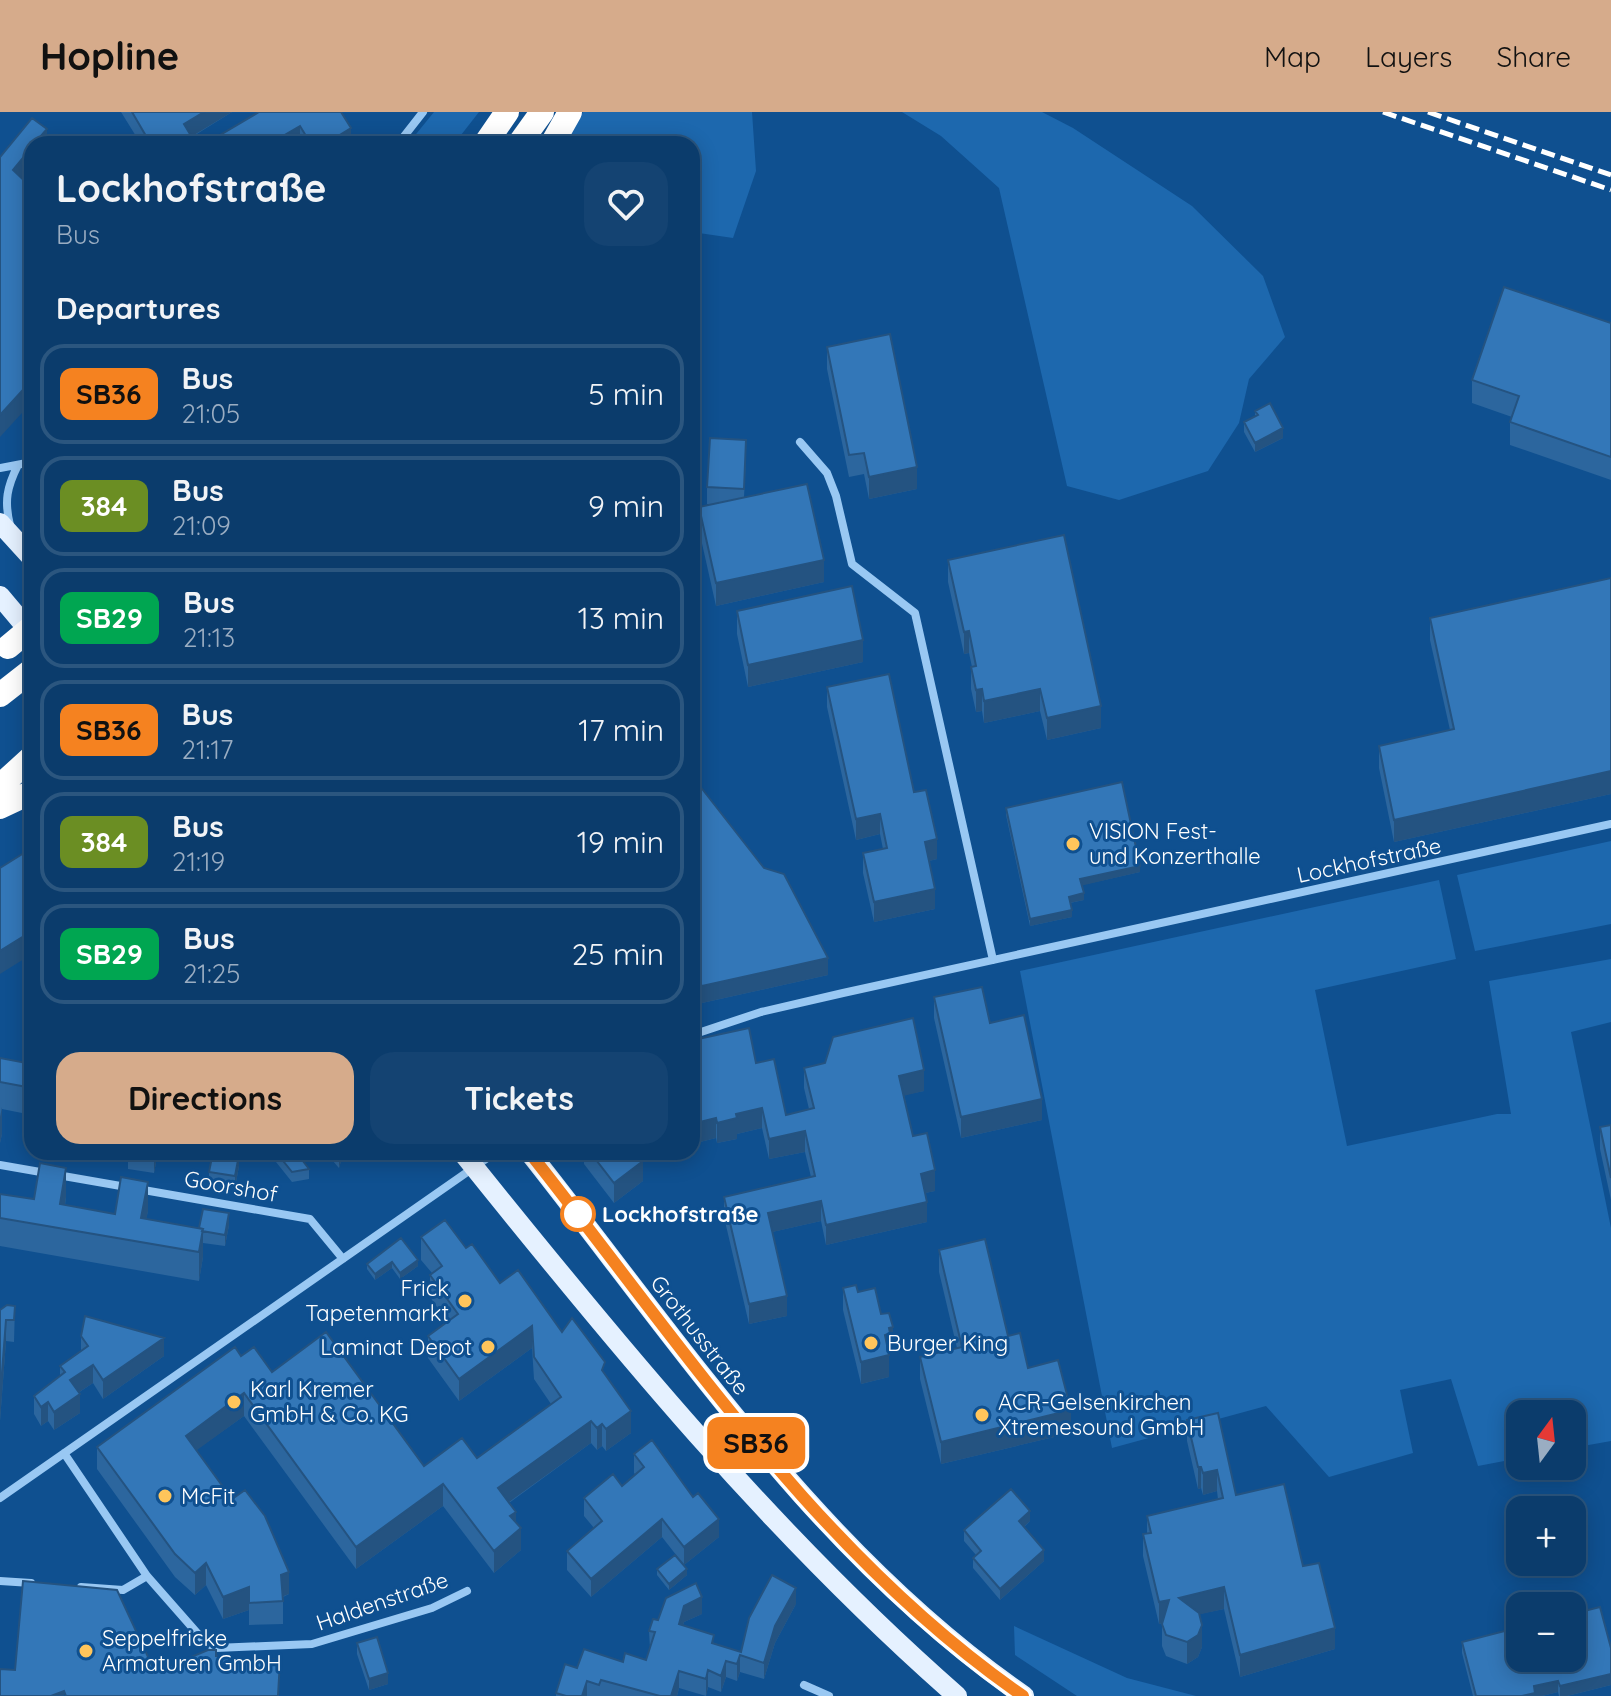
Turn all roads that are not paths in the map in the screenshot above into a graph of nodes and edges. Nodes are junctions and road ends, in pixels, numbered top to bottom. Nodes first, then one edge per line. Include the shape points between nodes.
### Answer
1 (423, 112) edge
2 (507, 112) edge
3 (542, 112) edge
4 (570, 112) edge
5 (404, 136) edge
6 (490, 136) edge
7 (525, 136) edge
8 (556, 136) edge
9 (800, 442) dead end
10 (24, 464) edge
11 (18, 465) junction
12 (0, 468) edge
13 (6, 530) edge
14 (24, 549) edge
15 (0, 596) edge
16 (24, 624) edge
17 (24, 634) edge
18 (4, 650) edge
19 (24, 676) edge
20 (0, 695) edge
21 (24, 764) edge
22 (0, 786) edge
23 (24, 796) edge
24 (0, 807) edge
25 (1611, 824) edge
26 (993, 960) junction
27 (700, 1032) edge
28 (466, 1160) edge
29 (468, 1160) edge
30 (535, 1160) edge
31 (0, 1165) edge
32 (343, 1259) junction
33 (64, 1453) junction
34 (0, 1498) edge
35 (147, 1576) junction
36 (0, 1581) edge
37 (46, 1584) edge
38 (77, 1587) edge
39 (467, 1591) dead end
40 (804, 1685) dead end
41 (829, 1696) edge
42 (957, 1696) edge
43 (1024, 1696) edge

1 - 5 street
2 - 6 highway
3 - 7 highway
4 - 8 highway
9 - 26 street via 827,473 852,564 915,613
10 - 11 street
11 - 12 street
11 - 13 street via 7,486
13 - 14 main road
15 - 16 main road
17 - 18 highway, bridge
19 - 20 highway
21 - 22 highway
23 - 24 highway
25 - 26 street, Lockhofstraße
26 - 27 street, Lockhofstraße via 761,1012
28 - 32 street
29 - 42 main road via 706,1448 856,1606
30 - 43 main road, Grothusstraße via 722,1403 797,1491 887,1584
31 - 32 street, Goorshof via 310,1219
32 - 33 street
33 - 34 street
33 - 35 street, Haldenstraße
35 - 38 street via 123,1590
35 - 39 street, Haldenstraße via 216,1648 312,1644 432,1608
36 - 37 street
40 - 41 street

